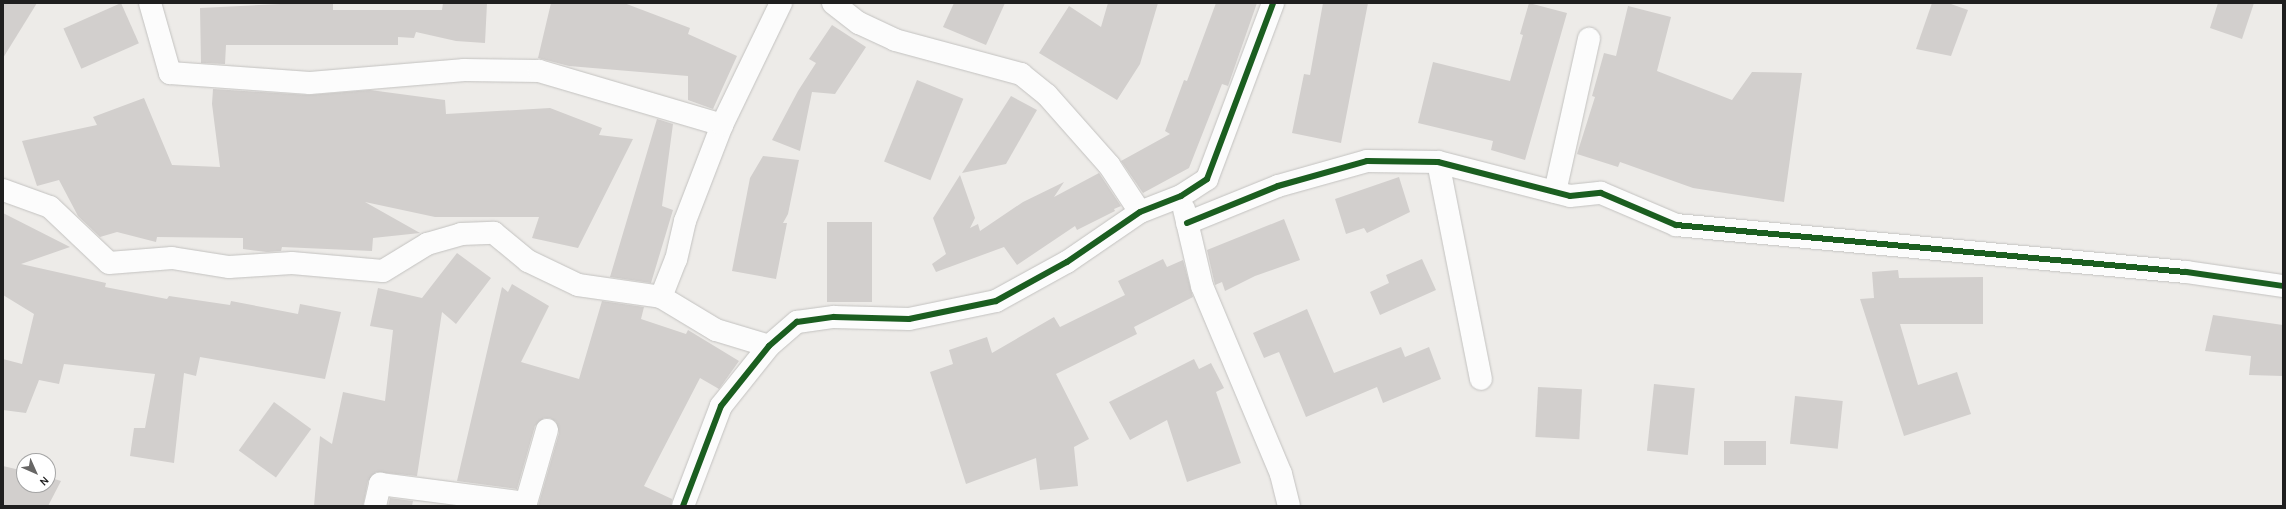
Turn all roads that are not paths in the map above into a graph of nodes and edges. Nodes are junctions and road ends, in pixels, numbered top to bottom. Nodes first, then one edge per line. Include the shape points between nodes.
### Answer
1 (150, 3) edge
2 (781, 3) edge
3 (833, 3) edge
4 (1273, 3) edge
5 (1588, 39) dead end
6 (722, 125) junction
7 (1438, 162) junction
8 (3, 190) edge
9 (1555, 192) junction
10 (1181, 196) junction
11 (1140, 212) junction
12 (1187, 223) junction
13 (2283, 286) edge
14 (661, 297) junction
15 (769, 346) junction
16 (1481, 379) dead end
17 (547, 430) dead end
18 (456, 500) edge
19 (375, 506) edge
20 (683, 506) edge
21 (1289, 506) edge

1 - 6 street via 170,73 310,83 464,70 539,71
2 - 6 street
3 - 11 street via 859,23 895,40 1021,74 1047,95 1109,165
4 - 10 street via 1207,179
5 - 9 street
6 - 14 street via 685,221 676,260
7 - 9 street
7 - 12 street via 1367,161 1278,186
7 - 16 street
8 - 14 street via 50,206 109,263 172,258 229,267 292,263 382,271 427,244 461,234 494,233 528,260 578,285
9 - 13 street via 1570,196 1601,193 1676,225 2186,272
10 - 11 street
10 - 12 street
11 - 15 street via 1066,262 996,301 909,320 834,317 798,322
12 - 21 street via 1202,286 1281,474
14 - 15 street via 716,330
15 - 20 street via 721,406
17 - 18 street via 526,503
18 - 19 street via 380,484

